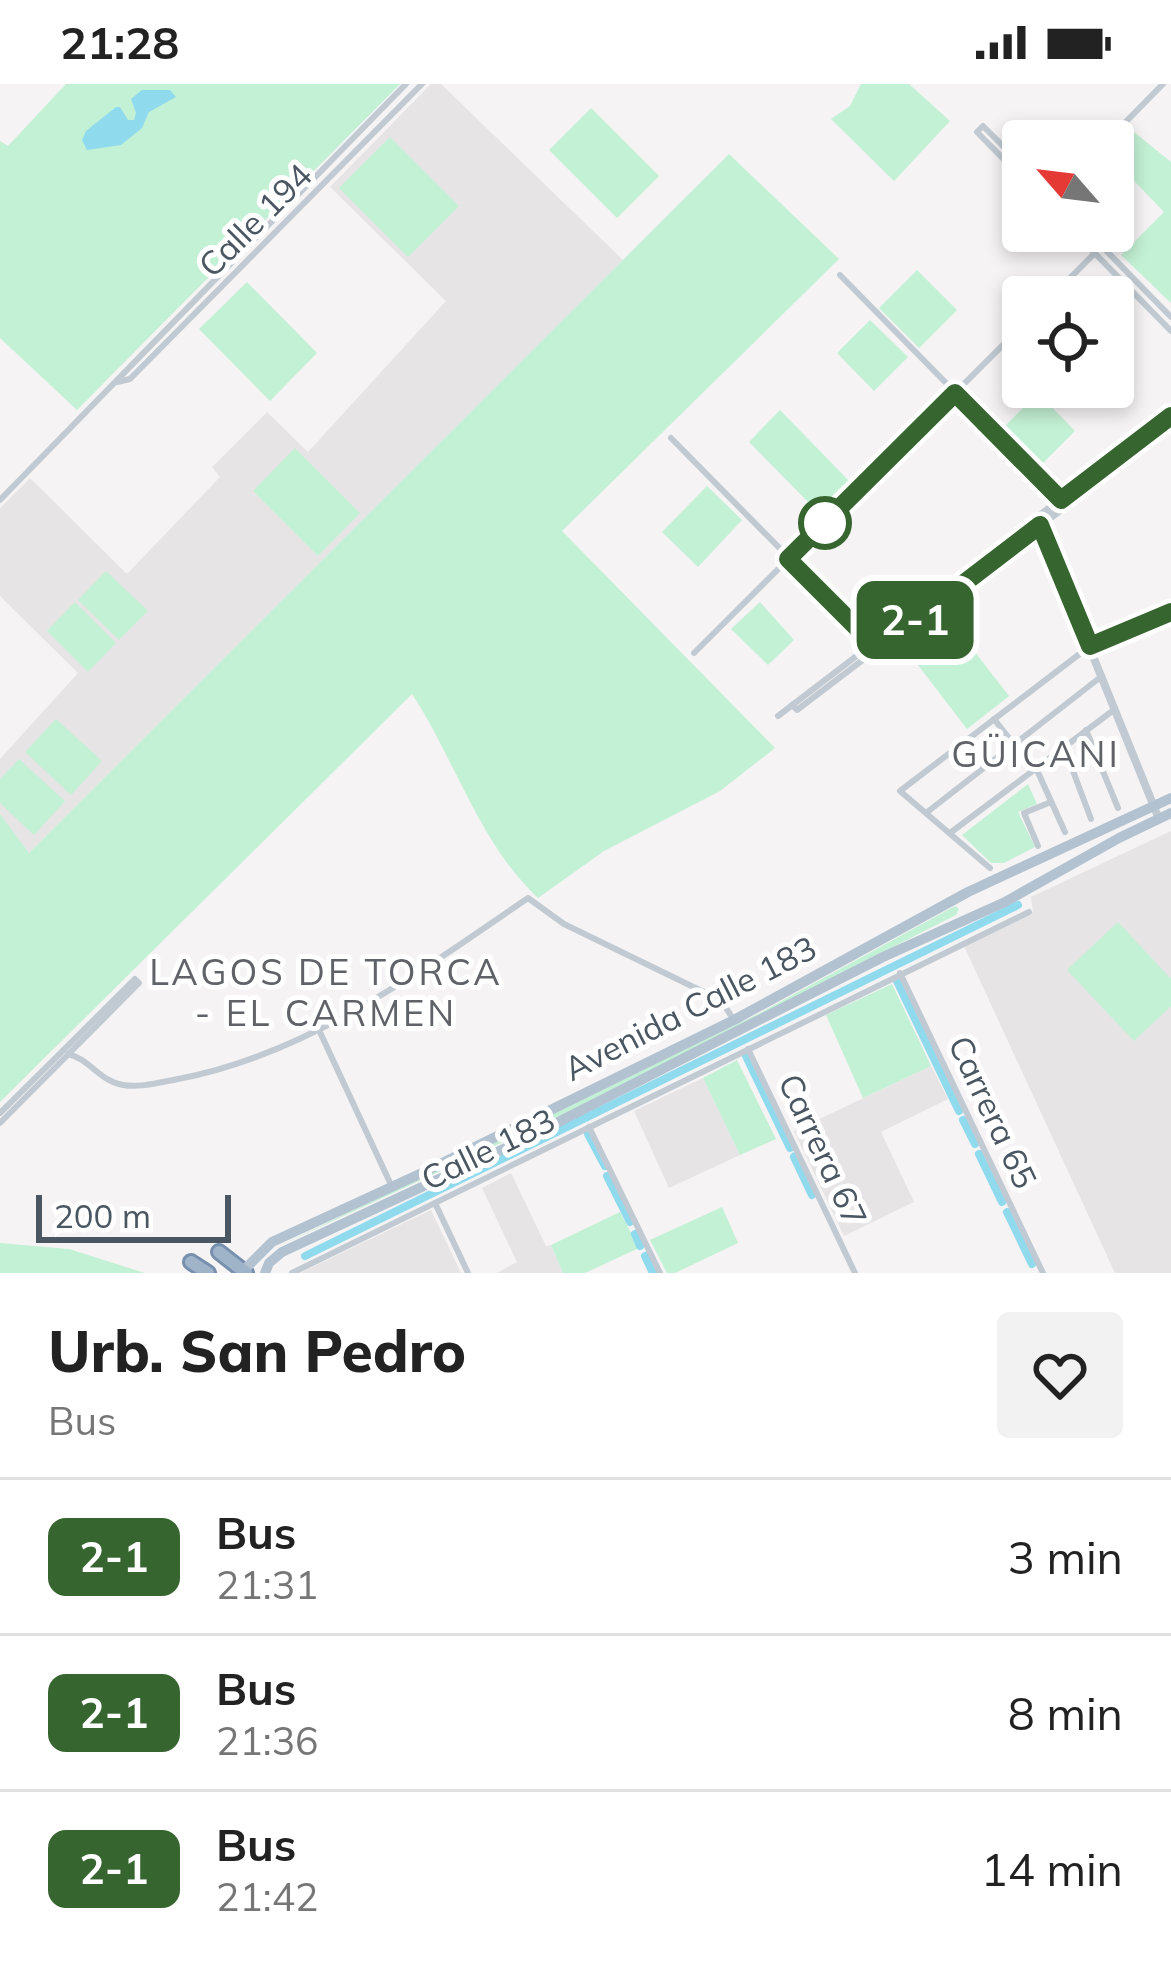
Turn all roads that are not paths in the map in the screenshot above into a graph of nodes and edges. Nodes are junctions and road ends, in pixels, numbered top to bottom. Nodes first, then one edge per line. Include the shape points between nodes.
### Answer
1 (406, 84) edge
2 (422, 84) edge
3 (1163, 84) edge
4 (1127, 120) edge
5 (980, 129) dead end
6 (1002, 152) edge
7 (1096, 252) edge
8 (1100, 252) edge
9 (1100, 252) edge
10 (839, 275) dead end
11 (1072, 276) edge
12 (1171, 317) edge
13 (1171, 331) edge
14 (1002, 346) edge
15 (117, 382) junction
16 (955, 393) junction
17 (1171, 416) edge
18 (1171, 427) edge
19 (671, 438) dead end
20 (0, 500) edge
21 (1064, 502) junction
22 (1038, 522) junction
23 (788, 559) junction
24 (1171, 612) edge
25 (875, 646) junction
26 (1090, 646) junction
27 (694, 653) dead end
28 (1102, 676) junction
29 (1114, 709) junction
30 (778, 716) dead end
31 (994, 718) junction
32 (1086, 730) junction
33 (1014, 744) junction
34 (1064, 747) junction
35 (1035, 769) junction
36 (1171, 798) edge
37 (1052, 802) junction
38 (1118, 808) dead end
39 (926, 813) junction
40 (1161, 813) edge
41 (1091, 819) dead end
42 (1065, 832) dead end
43 (950, 833) junction
44 (1040, 852) junction
45 (991, 868) dead end
46 (952, 900) junction
47 (990, 909) junction
48 (1029, 912) dead end
49 (896, 951) junction
50 (900, 973) junction
51 (734, 1020) junction
52 (319, 1030) junction
53 (748, 1048) junction
54 (68, 1054) junction
55 (0, 1114) edge
56 (0, 1123) edge
57 (589, 1126) junction
58 (392, 1187) junction
59 (434, 1203) junction
60 (272, 1242) junction
61 (218, 1252) joint
62 (190, 1262) dead end
63 (243, 1272) edge
64 (208, 1273) edge
65 (266, 1273) edge
66 (292, 1273) edge
67 (468, 1273) edge
68 (659, 1273) edge
69 (855, 1273) edge
70 (1042, 1273) edge

1 - 15 street, Calle 194
2 - 15 street, Calle 194 via 130,380
3 - 4 street
5 - 6 street
7 - 11 street
8 - 12 street
9 - 13 street
10 - 16 street
14 - 16 street
15 - 20 street, Calle 194
16 - 21 street
16 - 23 street
17 - 21 street
18 - 21 street
19 - 23 street
21 - 22 street
22 - 25 street
22 - 26 street
23 - 25 street
23 - 27 street
24 - 26 street
25 - 30 street
26 - 28 street
26 - 31 street
28 - 29 street
28 - 33 street
29 - 32 street
29 - 40 street
31 - 33 street
31 - 39 street via 900,791
32 - 34 street
32 - 38 street
33 - 35 street
33 - 39 street
34 - 35 street
34 - 41 street
35 - 37 street
35 - 43 street
36 - 40 main road, Avenida Calle 183
37 - 42 street
37 - 44 street via 1024,813
39 - 43 street
40 - 44 main road, Avenida Calle 183
40 - 47 main road, Avenida Calle 183
43 - 45 street
44 - 46 main road, Avenida Calle 183
44 - 47 main road via 982,892 980,903
46 - 49 main road via 961,916
46 - 51 main road, Avenida Calle 183
47 - 49 main road, Avenida Calle 183
48 - 50 street, Calle 183
49 - 65 main road, Avenida Calle 183 via 282,1252
50 - 53 street, Calle 183
50 - 70 street, Carrera 65
51 - 52 street via 712,996 564,924 528,898
51 - 58 main road, Avenida Calle 183
52 - 54 street via 218,1070 143,1085 107,1080
52 - 58 street
53 - 57 street, Calle 183
53 - 69 street, Carrera 67
54 - 55 street via 135,979
54 - 56 street
57 - 59 street, Calle 183
57 - 68 street
58 - 60 main road, Avenida Calle 183
59 - 66 street, Calle 183
59 - 67 street
60 - 61 main road via 242,1256
60 - 63 main road, Avenida Calle 183
61 - 63 highway
62 - 64 highway

